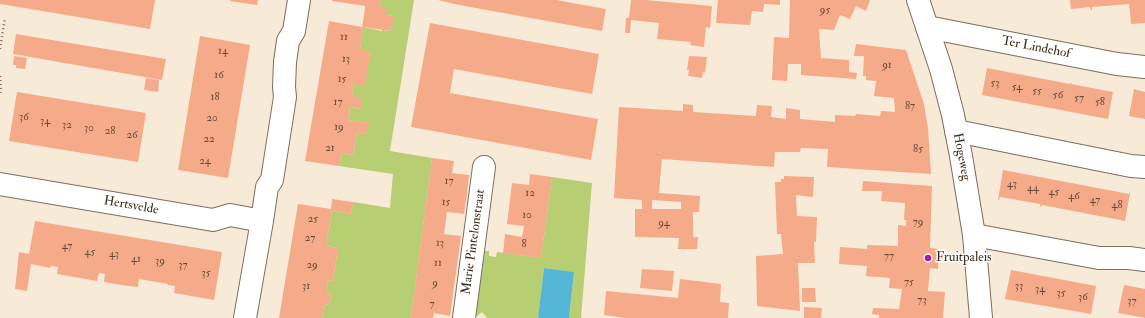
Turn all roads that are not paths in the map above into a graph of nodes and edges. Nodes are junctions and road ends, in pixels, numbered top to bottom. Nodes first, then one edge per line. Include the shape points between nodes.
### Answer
1 (299, 0) edge
2 (918, 0) edge
3 (927, 28) junction
4 (1145, 67) edge
5 (956, 131) junction
6 (484, 167) dead end
7 (1145, 167) edge
8 (0, 184) edge
9 (262, 221) junction
10 (974, 235) junction
11 (1145, 260) edge
12 (245, 318) edge
13 (464, 318) edge
14 (981, 318) edge

1 - 9 street via 294,31 288,41 285,97 272,180 267,187
2 - 3 street, Hogeweg
3 - 4 street, Ter Lindehof
3 - 5 street, Hogeweg via 941,69
5 - 7 street
5 - 10 street, Hogeweg
6 - 13 street, Marie Pintelonstraat
8 - 9 street, Hertsvelde via 213,220 230,215
9 - 12 street
10 - 11 street via 1099,258
10 - 14 street, Hogeweg

